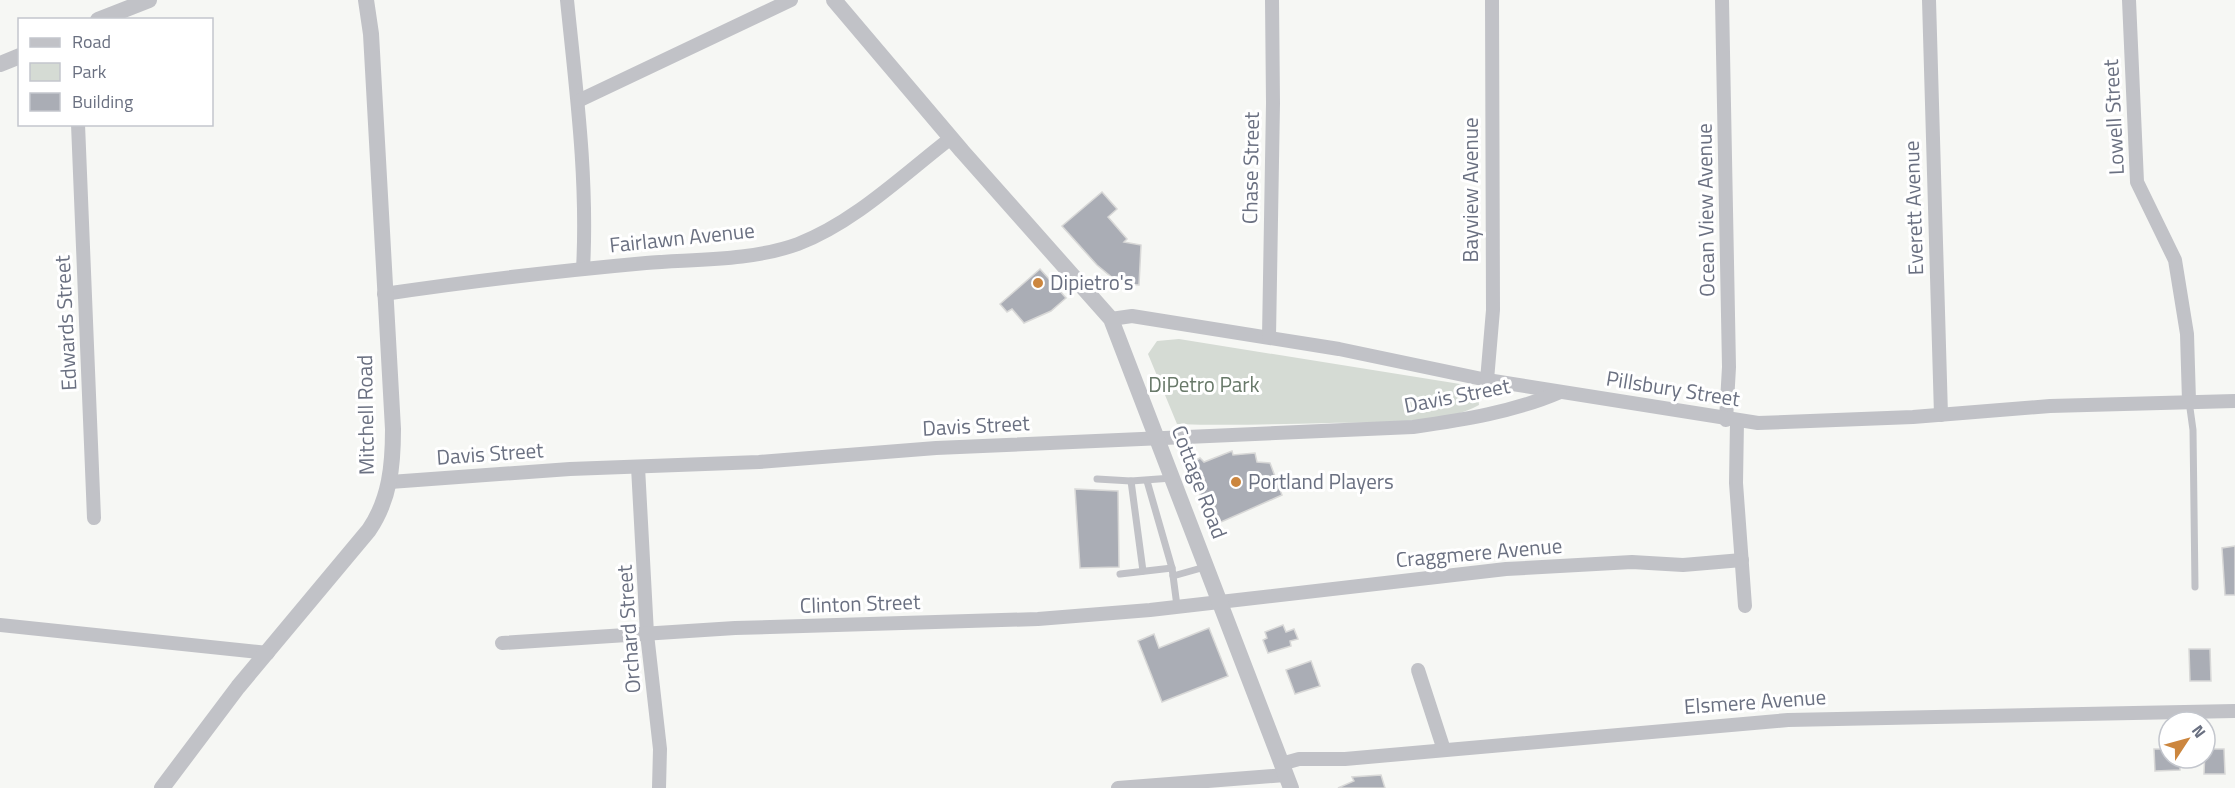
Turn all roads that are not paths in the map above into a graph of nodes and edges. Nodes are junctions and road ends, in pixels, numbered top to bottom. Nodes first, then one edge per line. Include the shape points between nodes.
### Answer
1 (149, 0) edge
2 (366, 0) edge
3 (567, 0) edge
4 (791, 0) edge
5 (834, 0) edge
6 (1272, 0) edge
7 (1492, 0) edge
8 (1722, 0) edge
9 (1929, 0) edge
10 (2129, 0) edge
11 (103, 18) edge
12 (18, 57) edge
13 (0, 64) edge
14 (578, 101) junction
15 (78, 126) edge
16 (951, 138) junction
17 (584, 269) junction
18 (384, 294) junction
19 (1111, 319) junction
20 (1269, 338) junction
21 (1487, 380) junction
22 (1560, 392) junction
23 (2189, 401) junction
24 (2235, 401) edge
25 (1941, 415) junction
26 (1732, 420) junction
27 (1160, 440) junction
28 (638, 467) junction
29 (1173, 478) junction
30 (1097, 479) dead end
31 (1131, 481) junction
32 (1147, 481) junction
33 (390, 482) junction
34 (94, 518) dead end
35 (1742, 560) junction
36 (1207, 567) junction
37 (1143, 571) junction
38 (1172, 572) junction
39 (1120, 574) dead end
40 (2195, 587) dead end
41 (1220, 601) junction
42 (1177, 606) junction
43 (1745, 606) dead end
44 (0, 625) edge
45 (647, 634) junction
46 (502, 643) dead end
47 (268, 653) junction
48 (1418, 670) dead end
49 (2235, 711) edge
50 (1444, 750) junction
51 (1286, 776) edge
52 (162, 788) edge
53 (659, 788) edge
54 (1118, 788) edge

1 - 11 street
2 - 18 street, Mitchell Road
3 - 14 street
4 - 14 street
5 - 16 street, Cottage Road
6 - 20 street, Chase Street
7 - 21 street, Bayview Avenue via 1493,310
8 - 26 street, Ocean View Avenue
9 - 25 street, Everett Avenue
10 - 23 street, Lowell Street via 2136,174 2175,260 2187,334
12 - 13 street
14 - 17 street via 586,221
15 - 34 street, Edwards Street
16 - 17 street, Fairlawn Avenue via 859,211 834,228 797,244 725,258
16 - 19 street, Cottage Road
17 - 18 street, Fairlawn Avenue
18 - 33 street, Mitchell Road via 393,429
19 - 20 street, Pillsbury Street via 1132,316
19 - 27 street, Cottage Road
20 - 21 street, Pillsbury Street
21 - 22 street, Pillsbury Street
22 - 26 street, Pillsbury Street
22 - 27 street, Davis Street via 1486,414 1413,427
23 - 24 street, Pillsbury Street
23 - 25 street, Pillsbury Street
23 - 40 lane via 2193,430
25 - 26 street, Pillsbury Street via 1812,422
26 - 35 street, Ocean View Avenue
27 - 28 street, Davis Street via 936,448
27 - 29 street, Cottage Road
28 - 33 street, Davis Street
28 - 45 street, Orchard Street
29 - 32 lane
29 - 36 street, Cottage Road
30 - 31 lane
31 - 32 lane
31 - 37 lane
32 - 38 lane
33 - 47 street, Mitchell Road via 380,514 369,530
35 - 41 street, Craggmere Avenue via 1506,569
35 - 43 street, Ocean View Avenue
36 - 38 lane
36 - 41 street, Cottage Road
37 - 38 lane
37 - 39 lane
38 - 42 lane
41 - 42 street, Clinton Street
41 - 51 street, Cottage Road
42 - 45 street, Clinton Street via 1038,619
44 - 47 street
45 - 46 street, Clinton Street
45 - 53 street, Orchard Street via 660,749
47 - 52 street, Mitchell Road
48 - 50 street
49 - 50 street, Elsmere Avenue via 1788,720
50 - 51 street, Elsmere Avenue via 1299,759
51 - 54 street, Elsmere Avenue

